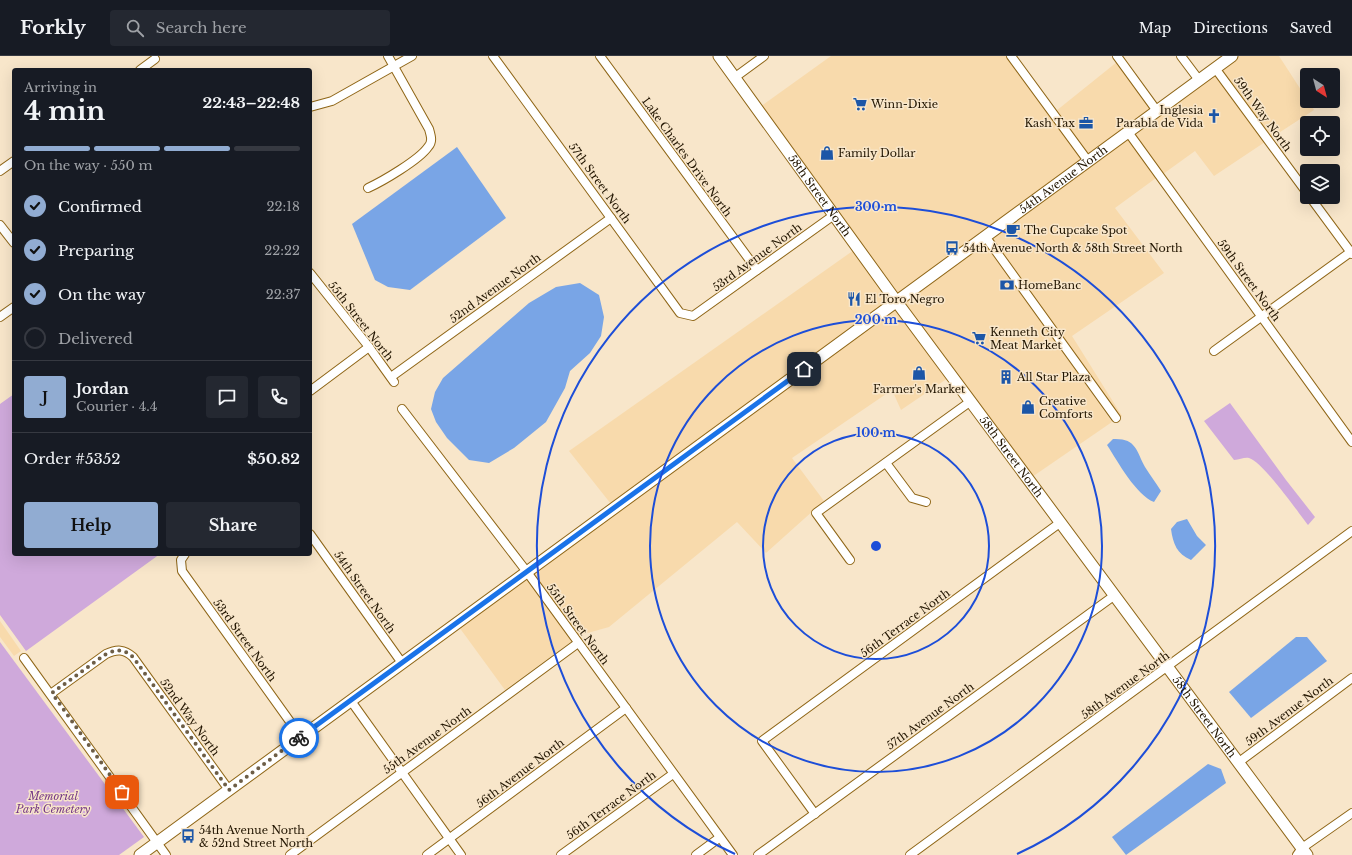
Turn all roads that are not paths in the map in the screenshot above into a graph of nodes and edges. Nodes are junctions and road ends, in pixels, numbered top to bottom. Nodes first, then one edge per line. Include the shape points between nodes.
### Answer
1 (388, 56) edge
2 (412, 56) edge
3 (493, 56) edge
4 (600, 56) edge
5 (719, 56) edge
6 (764, 56) edge
7 (1012, 56) edge
8 (1117, 56) edge
9 (1181, 56) edge
10 (1232, 56) edge
11 (155, 59) dead end
12 (394, 66) junction
13 (143, 68) edge
14 (1215, 68) junction
15 (734, 78) junction
16 (1199, 80) junction
17 (312, 106) edge
18 (1157, 111) junction
19 (1128, 132) junction
20 (1088, 161) junction
21 (12, 162) edge
22 (0, 171) edge
23 (1300, 183) edge
24 (368, 188) dead end
25 (1315, 204) edge
26 (834, 215) junction
27 (611, 218) junction
28 (0, 225) edge
29 (985, 236) junction
30 (12, 240) edge
31 (1351, 252) edge
32 (757, 270) junction
33 (312, 276) edge
34 (896, 301) junction
35 (12, 308) edge
36 (693, 316) joint
37 (0, 317) edge
38 (1261, 317) junction
39 (369, 348) junction
40 (1214, 351) dead end
41 (393, 380) joint
42 (312, 390) edge
43 (971, 401) junction
44 (402, 409) dead end
45 (1116, 418) dead end
46 (1352, 442) edge
47 (886, 463) junction
48 (926, 502) dead end
49 (1061, 522) junction
50 (1352, 531) edge
51 (312, 537) edge
52 (184, 556) edge
53 (850, 560) dead end
54 (527, 572) junction
55 (1115, 595) junction
56 (578, 643) junction
57 (24, 658) dead end
58 (402, 663) junction
59 (1168, 667) junction
60 (1352, 678) edge
61 (52, 693) junction
62 (351, 701) junction
63 (626, 708) junction
64 (301, 737) junction
65 (1239, 762) junction
66 (402, 772) junction
67 (673, 774) junction
68 (229, 790) junction
69 (1352, 812) edge
70 (815, 814) junction
71 (720, 838) junction
72 (449, 839) junction
73 (157, 842) junction
74 (1302, 853) edge
75 (140, 855) edge
76 (166, 855) edge
77 (290, 855) edge
78 (427, 855) edge
79 (461, 855) edge
80 (561, 855) edge
81 (696, 855) edge
82 (733, 855) edge
83 (758, 855) edge
84 (910, 855) edge

1 - 12 street
2 - 12 street
3 - 27 street, 57th Street North
4 - 32 street, Lake Charles Drive North
5 - 15 main road, 58th Street North
6 - 15 street
7 - 20 street
8 - 18 street
9 - 16 street
10 - 14 main road, 54th Avenue North
11 - 13 street
12 - 17 street via 332,101
12 - 24 street via 432,140 422,153 394,174
14 - 16 main road, 54th Avenue North
14 - 23 street, 59th Way North
15 - 26 main road, 58th Street North
16 - 18 main road, 54th Avenue North
18 - 19 main road, 54th Avenue North
19 - 20 main road, 54th Avenue North
19 - 38 street, 59th Street North
20 - 29 main road, 54th Avenue North
21 - 22 street
25 - 31 street
26 - 32 street, 53rd Avenue North
26 - 34 main road, 58th Street North
27 - 36 street, 57th Street North via 680,313
27 - 41 street, 52nd Avenue North
28 - 30 street
29 - 34 main road, 54th Avenue North
29 - 45 street
31 - 38 street
32 - 36 street, 53rd Avenue North
33 - 39 street, 55th Street North
34 - 43 main road, 58th Street North
34 - 54 main road, 54th Avenue North
35 - 37 street
38 - 40 street
38 - 46 street, 59th Street North
39 - 41 street, 55th Street North
39 - 42 street
43 - 47 street
43 - 49 main road, 58th Street North
44 - 54 street, 55th Street North
47 - 48 street via 912,498
47 - 53 street via 816,513
49 - 55 main road, 58th Street North
49 - 70 street, 56th Terrace North via 762,741
50 - 59 street, 58th Avenue North
51 - 58 street, 54th Street North
52 - 64 street, 53rd Street North via 181,560 182,571
54 - 56 street, 55th Street North
54 - 58 main road, 54th Avenue North
55 - 59 main road, 58th Street North
55 - 70 street, 57th Avenue North
56 - 63 street, 55th Street North
56 - 66 street, 55th Avenue North
57 - 61 street
58 - 62 main road, 54th Avenue North
59 - 65 main road, 58th Street North
59 - 84 street, 58th Avenue North
60 - 65 street, 59th Avenue North
61 - 68 street, 52nd Way North via 106,654 114,650 126,651 133,657
61 - 73 street
62 - 64 main road, 54th Avenue North
62 - 66 street
63 - 67 street, 55th Street North
63 - 72 street, 56th Avenue North
64 - 68 main road, 54th Avenue North
65 - 74 main road, 58th Street North
66 - 72 street
66 - 77 street, 55th Avenue North
67 - 71 street, 55th Street North
67 - 80 street, 56th Terrace North
68 - 73 main road, 54th Avenue North
69 - 74 street
70 - 83 street, 57th Avenue North
71 - 81 street
71 - 82 street, 55th Street North
72 - 78 street, 56th Avenue North
72 - 79 street
73 - 75 main road, 54th Avenue North
73 - 76 street

